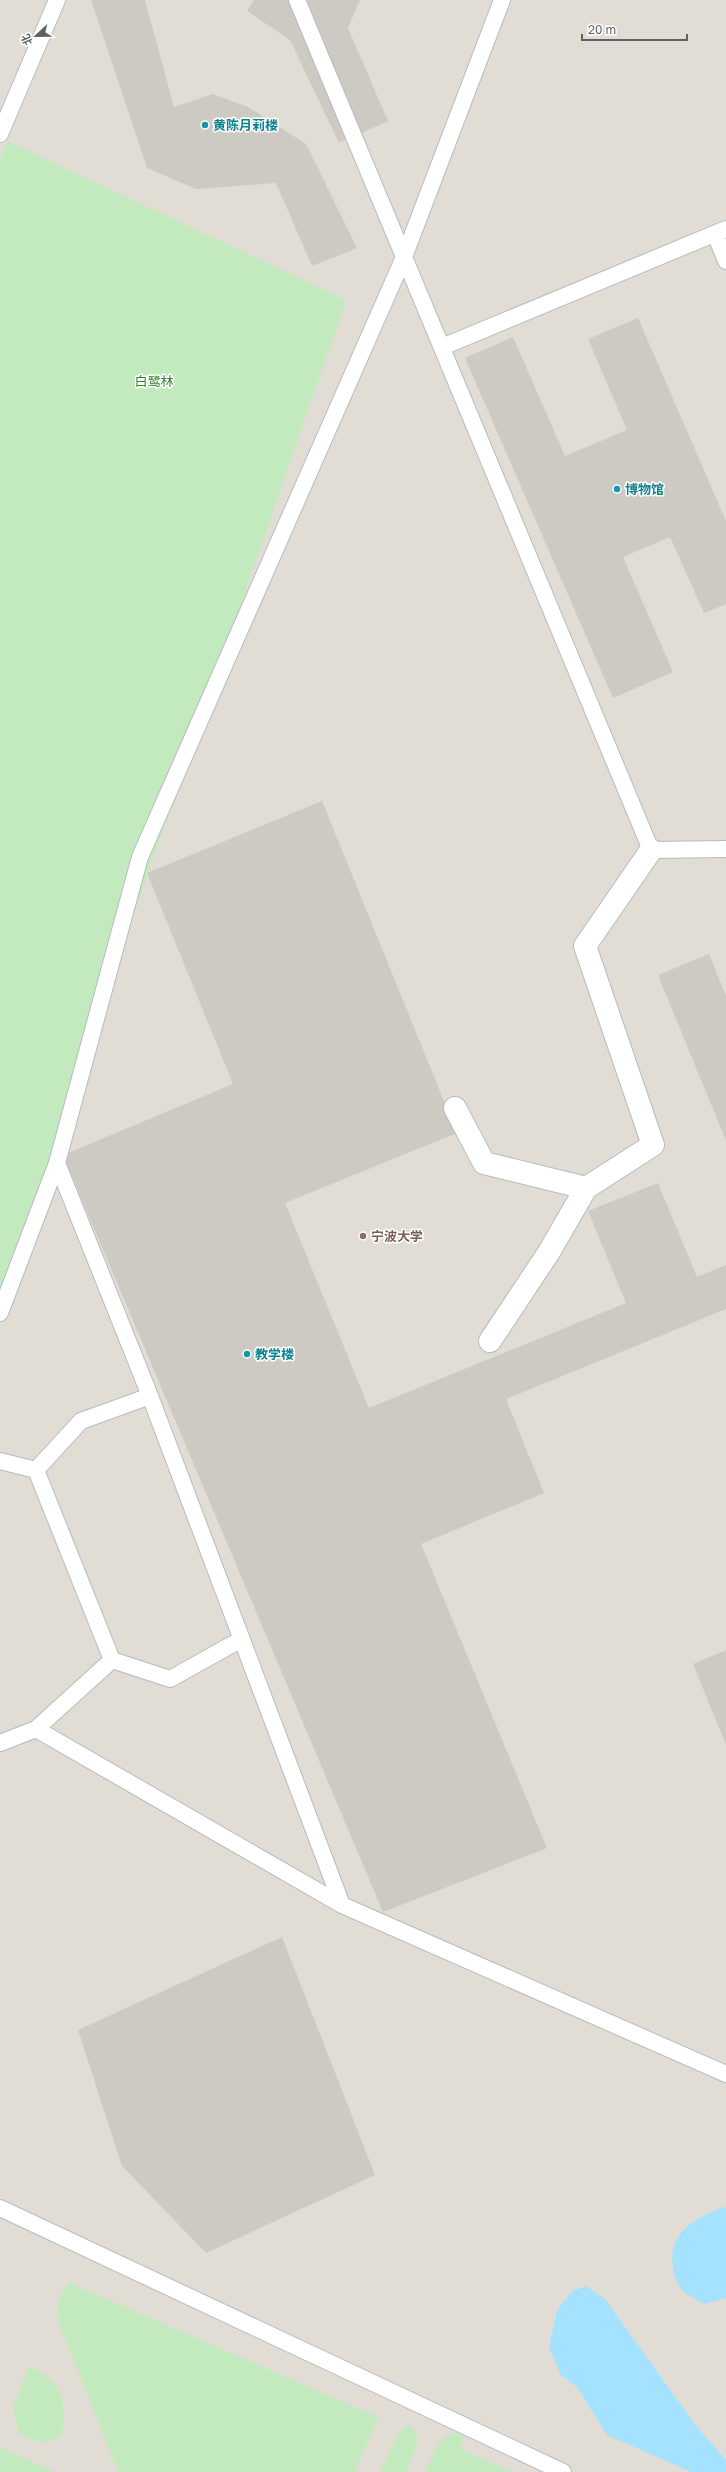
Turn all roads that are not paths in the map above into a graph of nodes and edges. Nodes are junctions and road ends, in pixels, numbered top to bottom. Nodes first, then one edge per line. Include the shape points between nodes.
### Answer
1 (57, 0) edge
2 (297, 0) edge
3 (502, 0) edge
4 (0, 134) edge
5 (721, 231) edge
6 (404, 257) junction
7 (726, 261) edge
8 (442, 347) junction
9 (726, 849) edge
10 (651, 850) junction
11 (456, 1108) dead end
12 (57, 1163) junction
13 (586, 1188) junction
14 (0, 1313) edge
15 (490, 1341) dead end
16 (150, 1396) junction
17 (0, 1461) edge
18 (36, 1470) junction
19 (240, 1640) junction
20 (112, 1660) junction
21 (36, 1729) junction
22 (0, 1743) edge
23 (342, 1905) junction
24 (726, 2074) edge
25 (0, 2208) edge
26 (563, 2472) edge

1 - 4 lane
2 - 6 lane
3 - 6 lane
5 - 7 lane
5 - 8 lane
6 - 8 lane
6 - 12 lane via 140,857
8 - 10 lane
9 - 10 lane
10 - 13 street via 585,946 653,1145
11 - 13 street via 484,1163
12 - 14 lane
12 - 16 lane
13 - 15 street via 549,1252
16 - 18 lane via 81,1421
16 - 19 lane
17 - 18 lane
18 - 20 lane
19 - 20 lane via 170,1680
19 - 23 lane
20 - 21 lane
21 - 22 lane
21 - 23 lane
23 - 24 lane
25 - 26 lane

